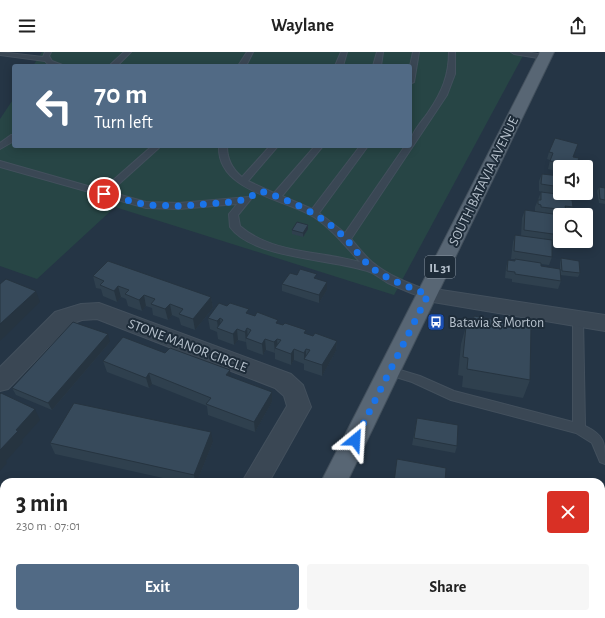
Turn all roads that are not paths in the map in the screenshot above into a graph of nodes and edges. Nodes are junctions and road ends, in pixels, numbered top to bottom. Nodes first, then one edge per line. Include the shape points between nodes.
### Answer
1 (128, 52) edge
2 (250, 52) edge
3 (344, 52) edge
4 (380, 52) edge
5 (416, 52) edge
6 (452, 52) edge
7 (514, 52) edge
8 (0, 53) edge
9 (546, 55) edge
10 (48, 56) edge
11 (55, 64) edge
12 (114, 64) edge
13 (243, 64) edge
14 (340, 64) edge
15 (377, 64) edge
16 (412, 72) edge
17 (12, 138) edge
18 (412, 141) edge
19 (0, 147) edge
20 (155, 148) edge
21 (223, 148) edge
22 (272, 148) edge
23 (317, 148) edge
24 (363, 148) edge
25 (407, 148) edge
26 (0, 164) edge
27 (243, 182) junction
28 (261, 191) junction
29 (104, 194) junction
30 (277, 196) junction
31 (246, 199) junction
32 (314, 213) junction
33 (346, 239) junction
34 (374, 270) junction
35 (428, 295) junction
36 (578, 318) junction
37 (605, 323) edge
38 (390, 371) junction
39 (0, 382) edge
40 (579, 429) junction
41 (605, 458) edge
42 (257, 478) edge
43 (336, 478) edge

1 - 12 lane
2 - 13 lane
3 - 14 lane
4 - 15 lane
5 - 16 lane
6 - 18 lane via 448,84
7 - 9 lane
8 - 10 lane via 36,59
9 - 35 main road, SOUTH BATAVIA AVENUE / IL 31
10 - 11 lane via 49,62
17 - 19 lane
20 - 29 lane
21 - 27 lane via 222,153 228,166
22 - 27 lane
23 - 30 lane
24 - 32 lane
25 - 33 lane
26 - 29 lane
27 - 28 lane
28 - 30 lane
28 - 31 lane
29 - 31 lane via 163,207 226,203
30 - 32 lane
31 - 34 lane via 233,215 236,229 244,235 278,250 341,261
32 - 33 lane
33 - 34 lane
34 - 35 lane
35 - 36 street
35 - 38 main road, SOUTH BATAVIA AVENUE / IL 31
36 - 37 street
36 - 40 lane
38 - 40 lane via 416,379 451,395
38 - 43 main road, SOUTH BATAVIA AVENUE / IL 31
39 - 42 street, STONE MANOR CIRCLE via 63,318 81,312 99,311 283,381 295,392 299,407
40 - 41 lane via 593,436 602,448

